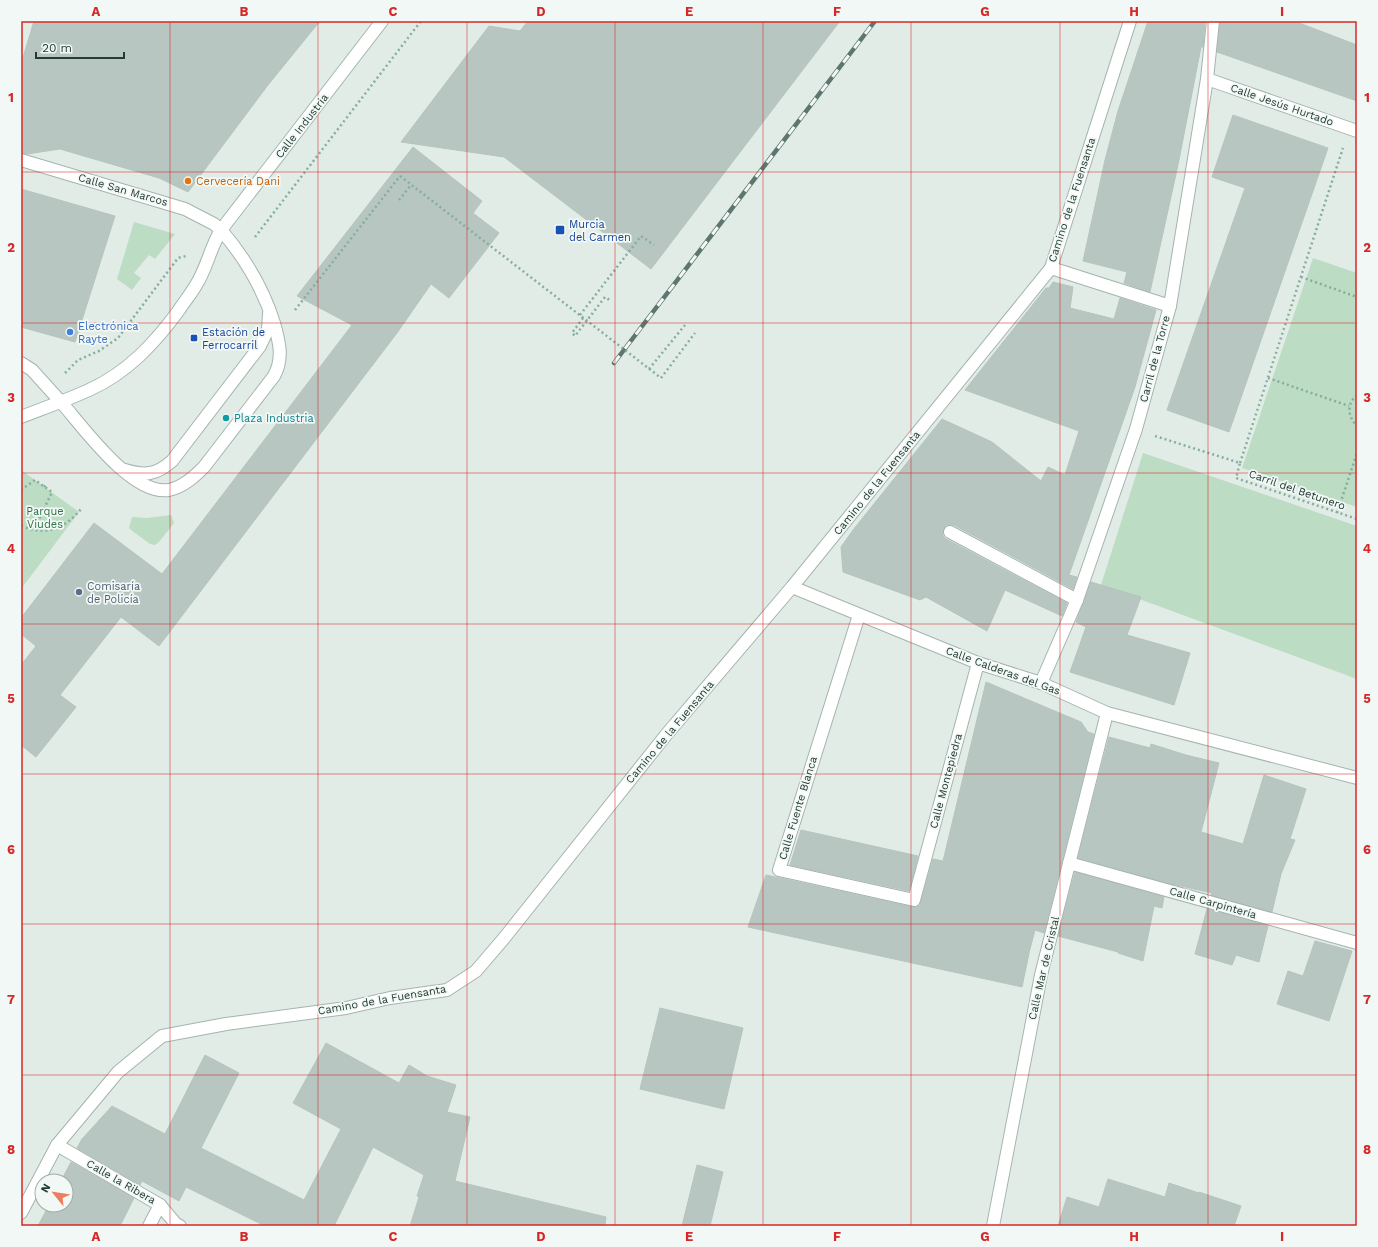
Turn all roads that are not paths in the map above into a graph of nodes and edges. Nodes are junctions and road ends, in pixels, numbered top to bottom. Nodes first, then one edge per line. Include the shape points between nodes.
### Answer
1 (382, 21) edge
2 (1130, 21) edge
3 (1213, 21) edge
4 (1207, 79) junction
5 (1353, 129) edge
6 (21, 160) edge
7 (221, 230) junction
8 (1051, 268) junction
9 (1170, 306) junction
10 (269, 308) junction
11 (21, 363) edge
12 (61, 402) junction
13 (21, 417) edge
14 (120, 469) junction
15 (950, 532) dead end
16 (792, 587) junction
17 (1077, 600) junction
18 (859, 615) junction
19 (978, 663) junction
20 (1041, 683) junction
21 (1107, 713) junction
22 (1357, 778) edge
23 (1069, 863) junction
24 (914, 900) joint
25 (1357, 943) edge
26 (57, 1145) junction
27 (160, 1205) junction
28 (21, 1213) edge
29 (149, 1226) edge
30 (180, 1226) edge
31 (993, 1226) edge

1 - 7 street, Calle Industria
2 - 8 street, Camino de la Fuensanta
3 - 4 street, Carril de la Torre
4 - 5 street, Calle Jesús Hurtado
4 - 9 street, Carril de la Torre
6 - 7 street, Calle San Marcos via 185,209
7 - 10 street, Calle San Marcos via 236,248 262,289
7 - 12 street via 195,287 140,356 110,379
8 - 9 street
8 - 16 street, Camino de la Fuensanta
9 - 17 street, Carril de la Torre via 1136,429
10 - 14 street via 268,329 260,346 172,461 162,470 151,474
10 - 14 street, Calle San Marcos via 281,350 279,368 204,467 181,486 169,490 160,490 138,482
11 - 12 street, Calle San Marcos via 32,370
12 - 13 street
12 - 14 street, Calle San Marcos
15 - 17 street
16 - 18 street, Calle Calderas del Gas
16 - 26 street, Camino de la Fuensanta via 666,735 476,971 447,990 162,1036 118,1072
17 - 20 street, Carril de la Torre
18 - 19 street, Calle Calderas del Gas
18 - 24 street, Calle Fuente Blanca via 779,870
19 - 20 street, Calle Calderas del Gas
19 - 24 street, Calle Montepiedra
20 - 21 street, Calle Calderas del Gas
21 - 22 street, Calle Calderas del Gas
21 - 23 street, Calle Mar de Cristal
23 - 25 street, Calle Carpintería
23 - 31 street, Calle Mar de Cristal via 1041,975
26 - 27 street, Calle la Ribera
26 - 28 street, Camino de la Fuensanta
27 - 29 street
27 - 30 street, Calle la Ribera

